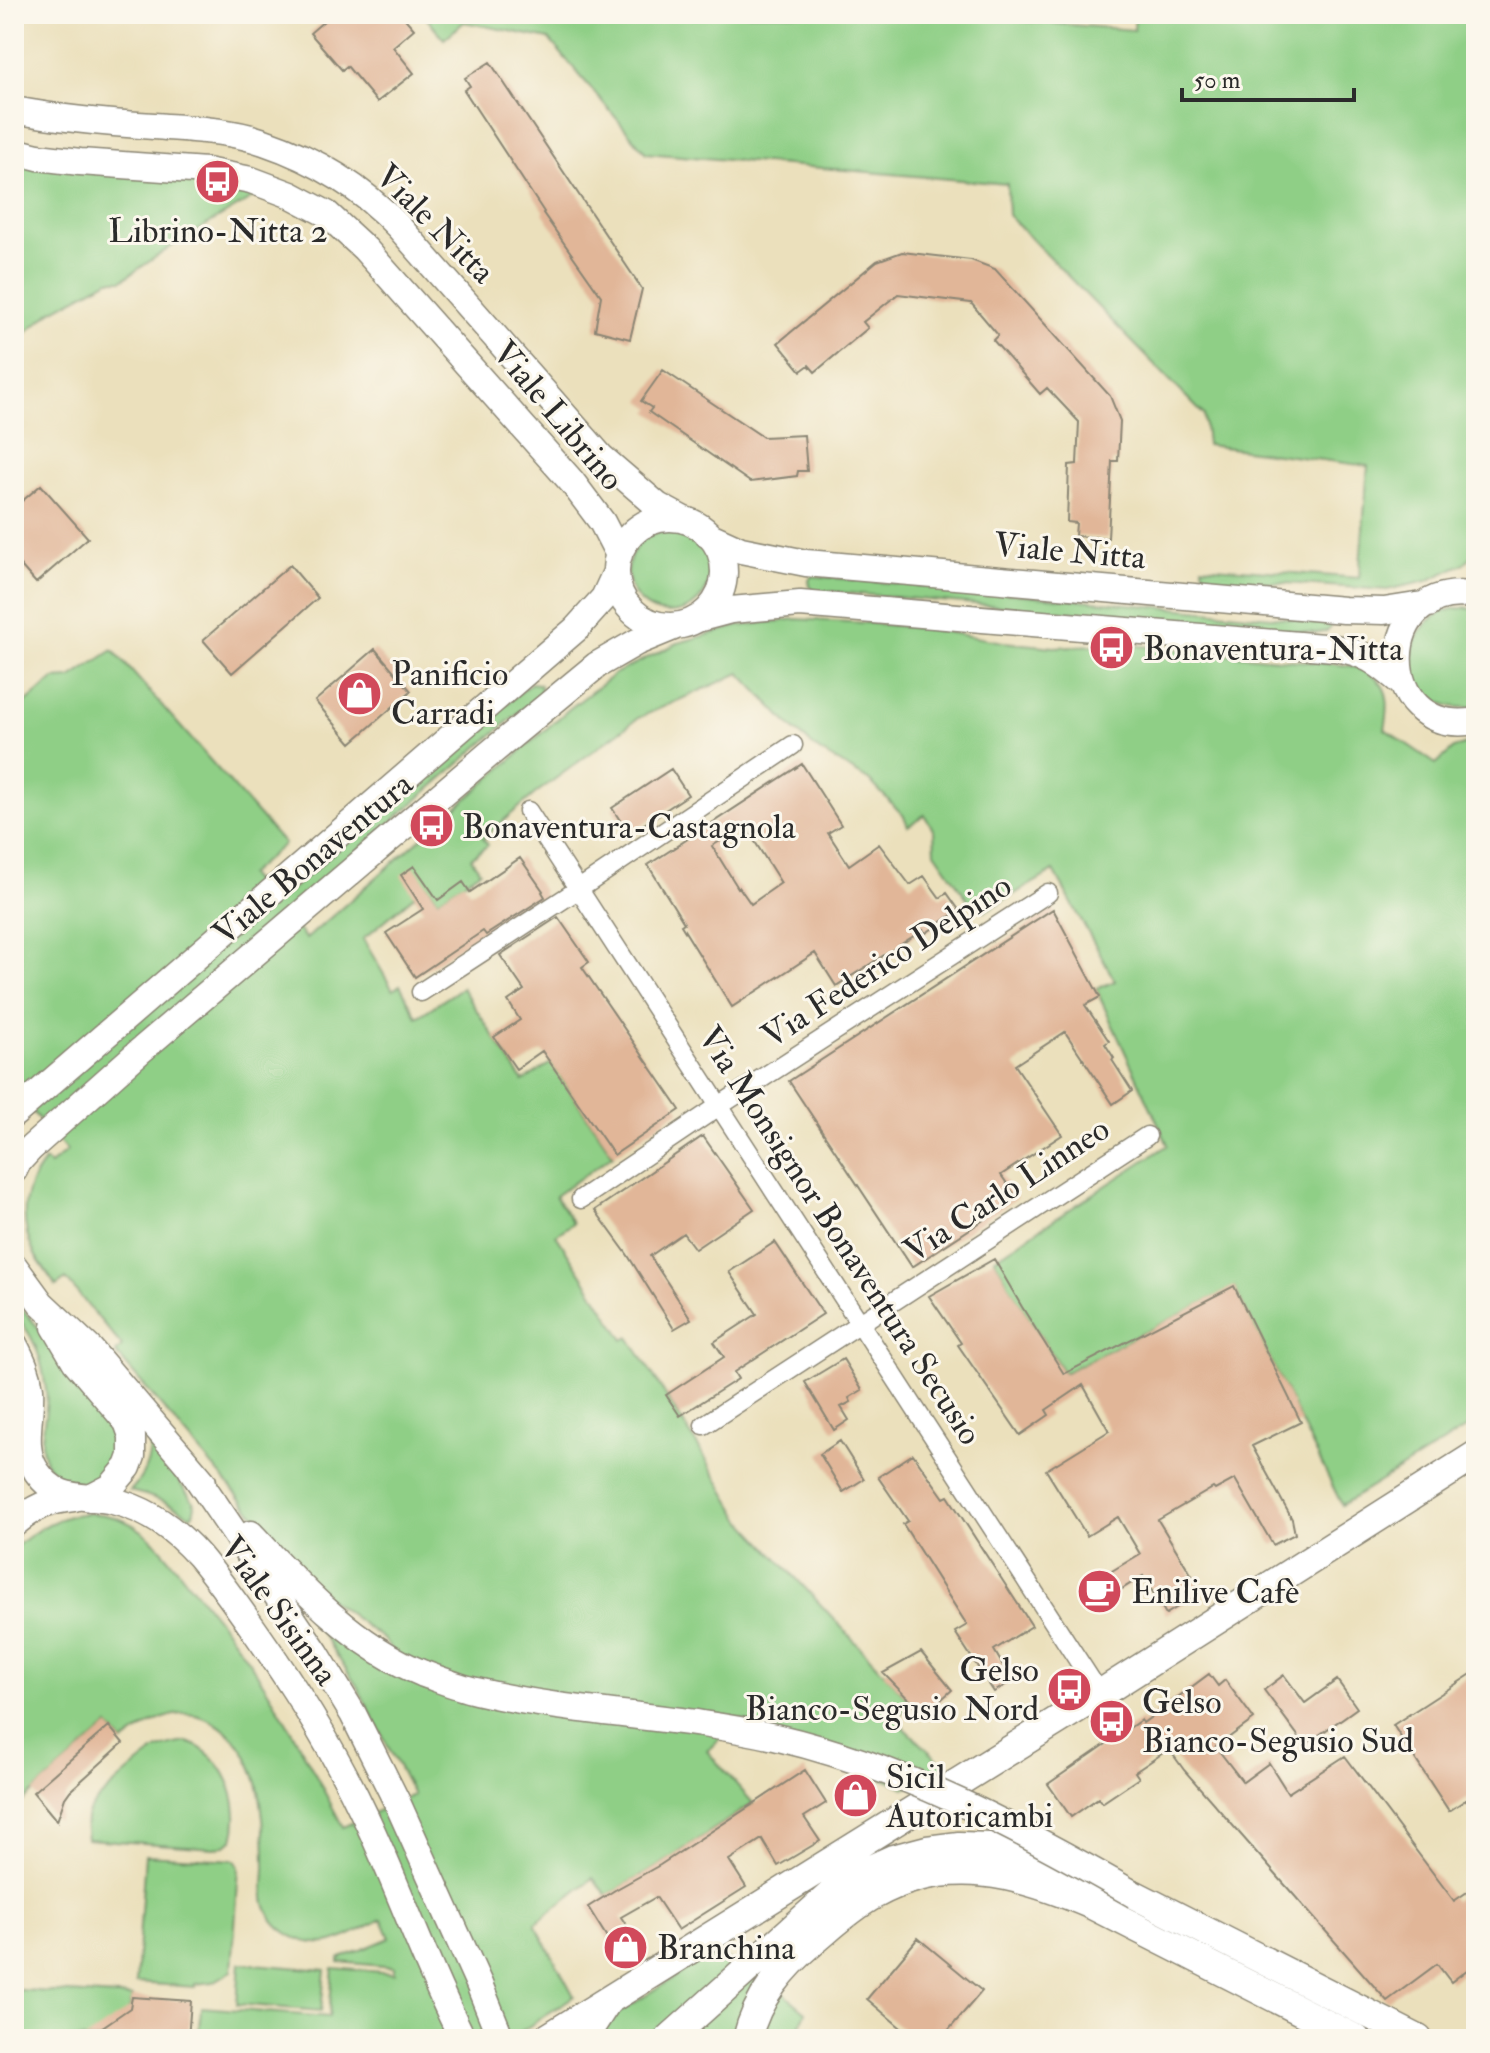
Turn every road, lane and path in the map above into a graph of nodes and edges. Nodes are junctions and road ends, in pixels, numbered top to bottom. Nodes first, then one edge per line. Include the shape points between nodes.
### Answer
1 (14, 110) edge
2 (14, 151) edge
3 (684, 520) junction
4 (708, 535) junction
5 (618, 564) junction
6 (1476, 575) edge
7 (1452, 598) edge
8 (686, 622) junction
9 (1403, 684) junction
10 (1475, 722) edge
11 (793, 745) dead end
12 (528, 811) dead end
13 (579, 889) junction
14 (1048, 893) dead end
15 (421, 992) dead end
16 (719, 1106) junction
17 (20, 1109) edge
18 (1147, 1136) dead end
19 (14, 1170) edge
20 (581, 1199) dead end
21 (14, 1266) edge
22 (41, 1303) junction
23 (860, 1323) junction
24 (14, 1344) edge
25 (704, 1425) dead end
26 (27, 1443) junction
27 (1476, 1455) edge
28 (14, 1468) edge
29 (191, 1469) junction
30 (82, 1498) junction
31 (14, 1524) edge
32 (1100, 1694) junction
33 (1135, 1895) junction
34 (479, 1984) junction
35 (442, 1998) junction
36 (610, 1999) junction
37 (453, 2039) edge
38 (463, 2039) edge
39 (501, 2039) edge
40 (510, 2039) edge
41 (546, 2039) edge
42 (584, 2039) edge
43 (669, 2039) edge
44 (747, 2039) edge
45 (1356, 2039) edge
46 (1418, 2039) edge

1 - 3 main road, Viale Nitta via 209,130 262,141 348,183 413,242 601,457 658,506
2 - 5 main road, Viale Librino via 251,180 327,214 376,261 572,482 602,522
3 - 4 main road
3 - 5 main road via 645,525 629,538
4 - 7 main road, Viale Nitta via 741,550 806,563 1344,610 1384,611
4 - 8 main road via 724,566 720,593 713,605
5 - 8 main road via 620,592 637,614 655,624
5 - 17 main road via 604,598 576,629
6 - 7 main road
7 - 9 main road via 1416,614 1402,635 1398,660
8 - 9 main road, Viale Bonaventura via 731,610 800,604 1335,648 1367,656
8 - 19 main road, Viale Bonaventura via 597,665 139,1052
9 - 10 main road, Viale Bonaventura via 1411,699 1431,715 1455,723
11 - 13 street
12 - 13 street, Via Monsignor Bonaventura Secusio
13 - 15 street
13 - 16 street, Via Monsignor Bonaventura Secusio
14 - 16 street, Via Federico Delpino
16 - 20 street, Via Federico Delpino
16 - 23 street, Via Monsignor Bonaventura Secusio
18 - 23 street, Via Carlo Linneo
21 - 22 main road
22 - 29 main road via 90,1349
22 - 30 main road via 75,1361 127,1422 132,1436 128,1467 111,1487
23 - 25 street, Via Carlo Linneo
23 - 32 street, Via Monsignor Bonaventura Secusio
24 - 26 main road via 30,1388
26 - 28 main road
26 - 30 main road via 31,1460 48,1485
27 - 32 main road
29 - 33 main road, bridge via 340,1623 386,1656 424,1674 513,1699 729,1728 854,1758 1039,1840
29 - 34 main road via 353,1714
30 - 31 main road, Viale Sisinna via 55,1499
30 - 35 main road, Viale Sisinna via 113,1501 157,1519 178,1534 229,1594 321,1731 365,1816
32 - 36 main road
33 - 43 main road, bridge via 1029,1854 991,1847 959,1846 893,1859 838,1888
33 - 46 main road
34 - 39 main road
34 - 40 main road
35 - 37 main road
35 - 38 main road
36 - 41 main road
36 - 42 main road
44 - 45 main road via 763,1996 783,1969 852,1909 897,1884 959,1872 1024,1879 1092,1905

